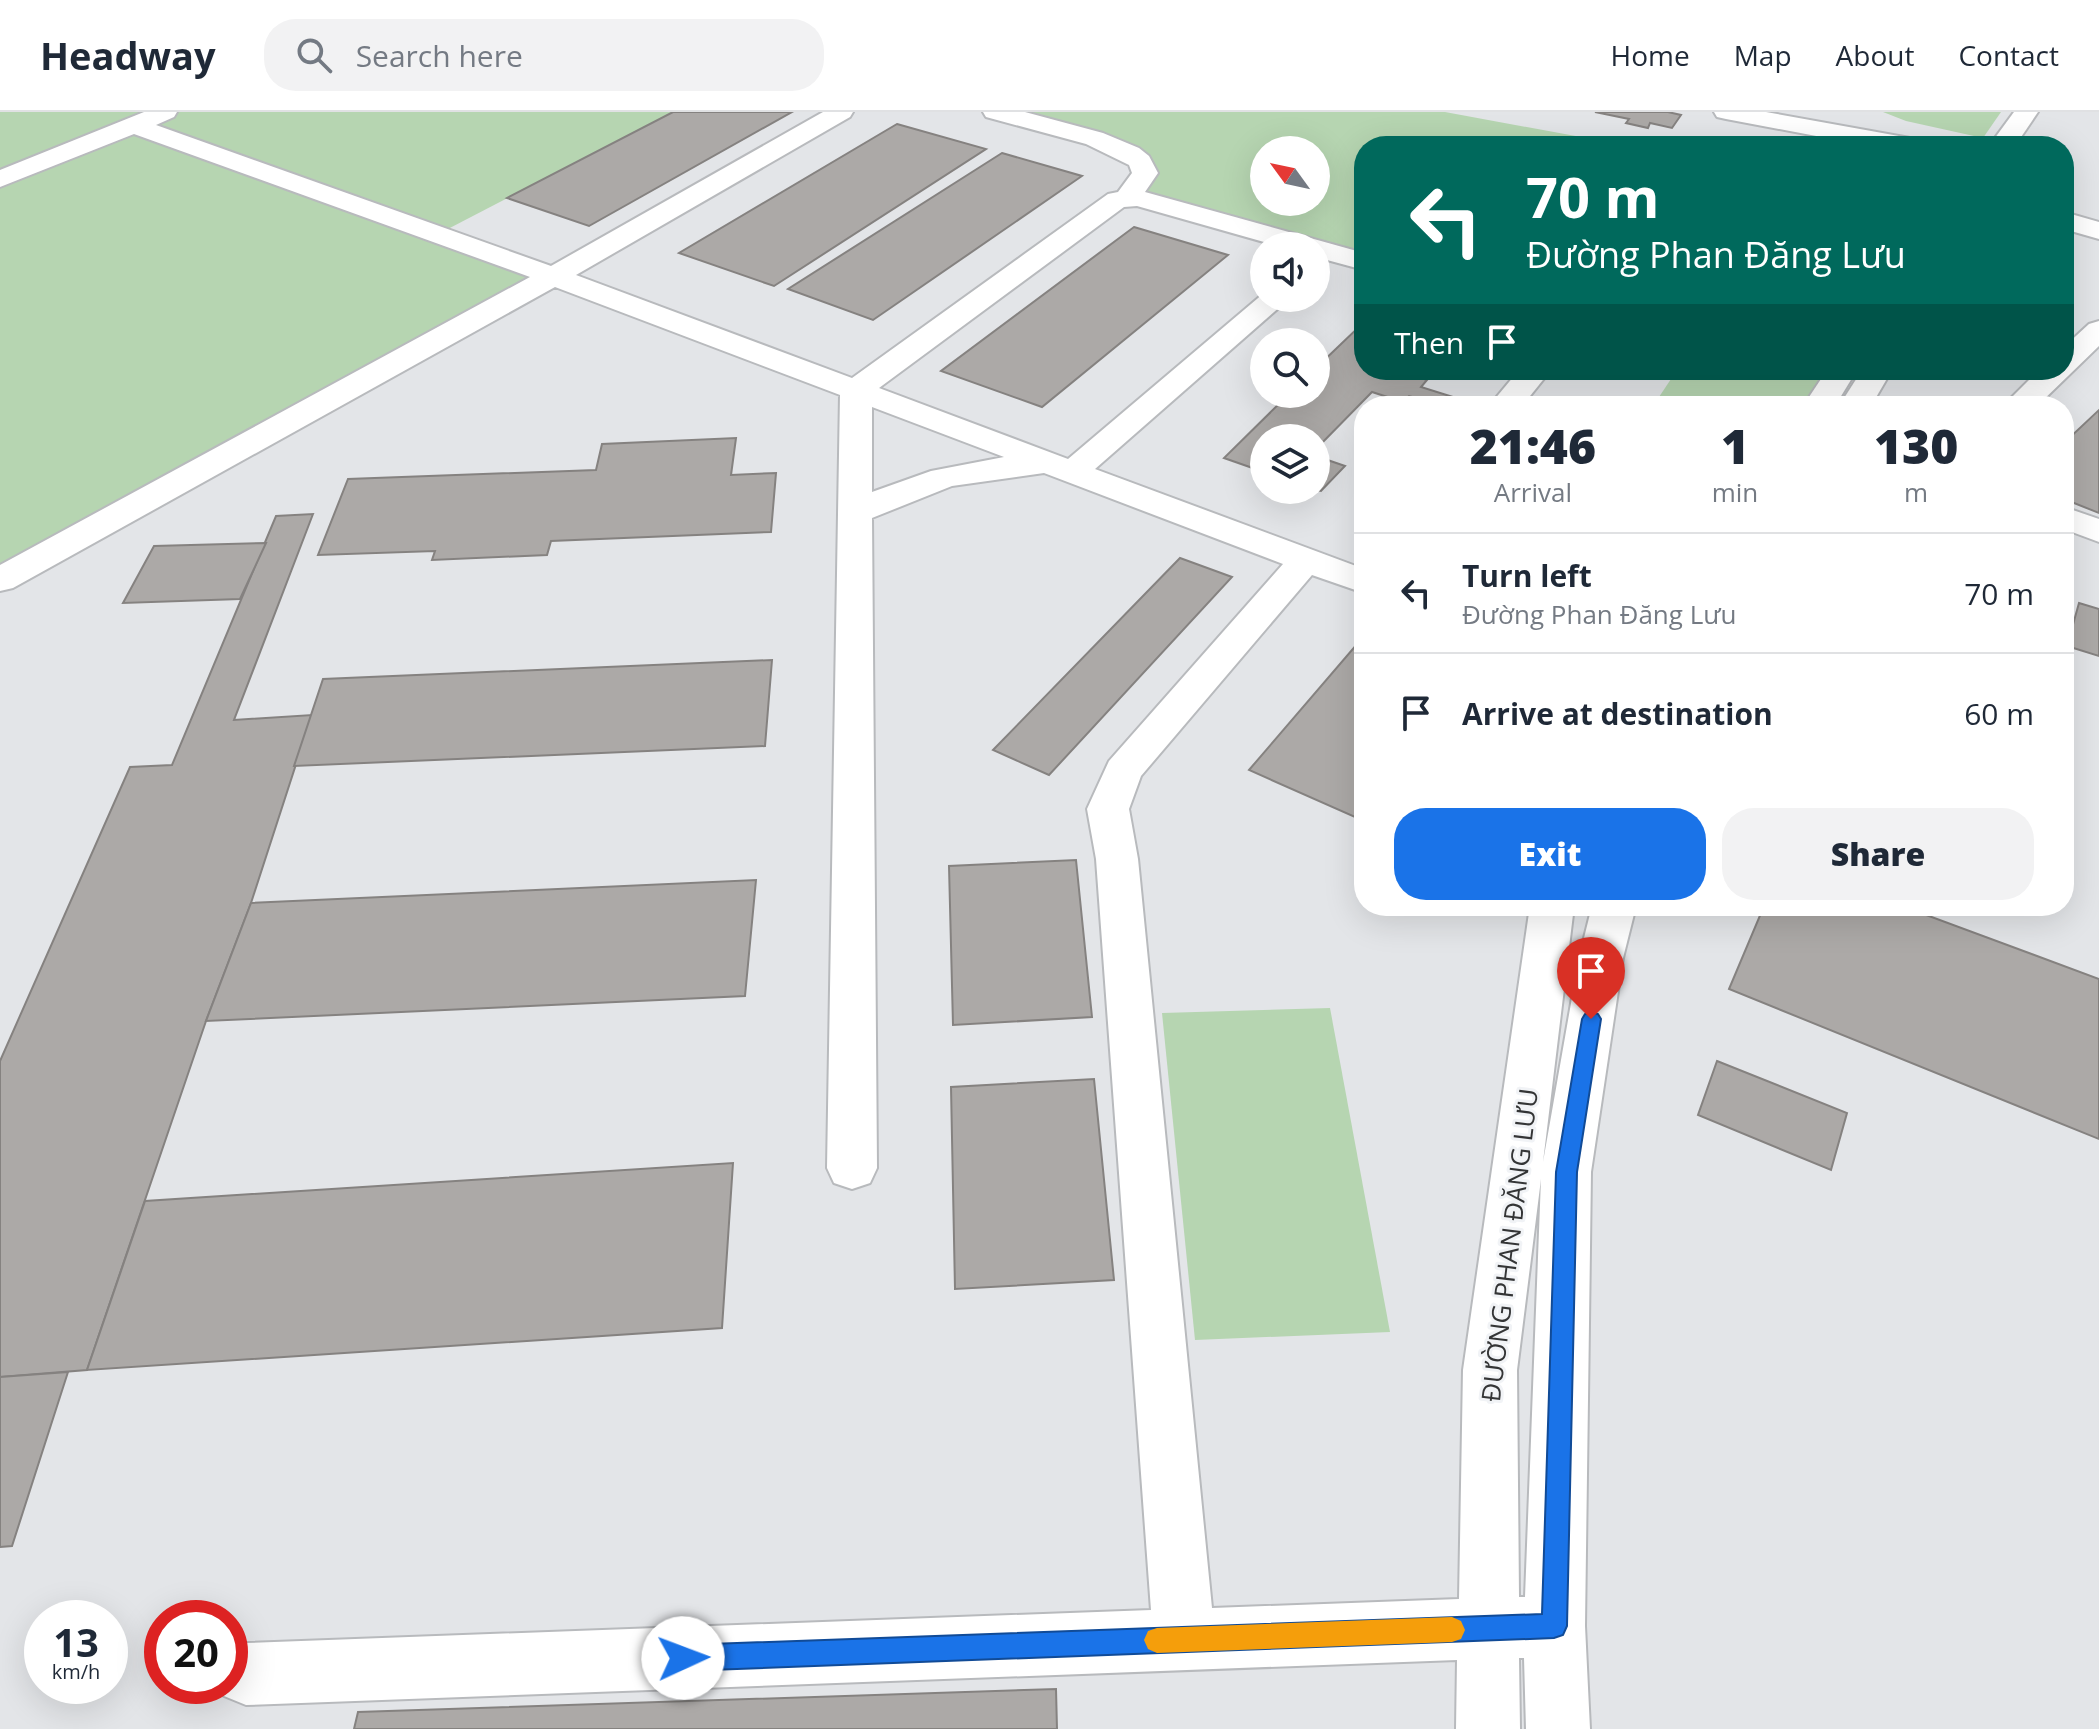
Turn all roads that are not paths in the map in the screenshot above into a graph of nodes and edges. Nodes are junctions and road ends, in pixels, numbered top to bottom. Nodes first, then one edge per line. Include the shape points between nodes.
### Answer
1 (165, 112) edge
2 (841, 112) edge
3 (995, 112) edge
4 (1726, 112) edge
5 (2026, 112) edge
6 (134, 125) junction
7 (1856, 136) edge
8 (2009, 136) edge
9 (0, 179) edge
10 (1127, 198) junction
11 (2074, 223) edge
12 (2099, 231) edge
13 (1251, 232) edge
14 (1330, 255) edge
15 (1354, 260) edge
16 (553, 276) junction
17 (1258, 312) edge
18 (2099, 330) edge
19 (2074, 354) edge
20 (1527, 380) edge
21 (2046, 380) edge
22 (856, 390) junction
23 (1514, 396) edge
24 (2030, 396) edge
25 (1062, 468) junction
26 (855, 513) junction
27 (2074, 521) edge
28 (2099, 532) edge
29 (1305, 560) junction
30 (1354, 573) edge
31 (0, 580) edge
32 (1551, 916) edge
33 (1612, 916) edge
34 (852, 1168) dead end
35 (1554, 1626) junction
36 (1488, 1628) junction
37 (1184, 1639) junction
38 (248, 1674) edge
39 (1488, 1729) edge
40 (1558, 1729) edge

1 - 6 street
2 - 16 street
3 - 10 street via 1098,140 1140,161 1145,173
4 - 7 street
5 - 8 street
6 - 9 street
6 - 16 street
10 - 13 street
10 - 22 street via 1117,200
11 - 12 street
14 - 15 street
16 - 22 street
16 - 31 street
17 - 25 street
18 - 19 street
20 - 23 street
21 - 24 street
22 - 25 street
22 - 26 street
25 - 26 street via 991,466 896,491
25 - 29 street
26 - 34 street
27 - 28 street
29 - 30 street
29 - 37 street via 1123,771 1108,809 1117,859
32 - 36 street, ĐƯỜNG PHAN ĐĂNG LƯU via 1490,1370
33 - 35 street, ĐƯỜNG PHAN ĐĂNG LƯU via 1566,1172
35 - 36 street
35 - 40 street, ĐƯỜNG PHAN ĐĂNG LƯU
36 - 37 street
36 - 39 street, ĐƯỜNG PHAN ĐĂNG LƯU
37 - 38 street

